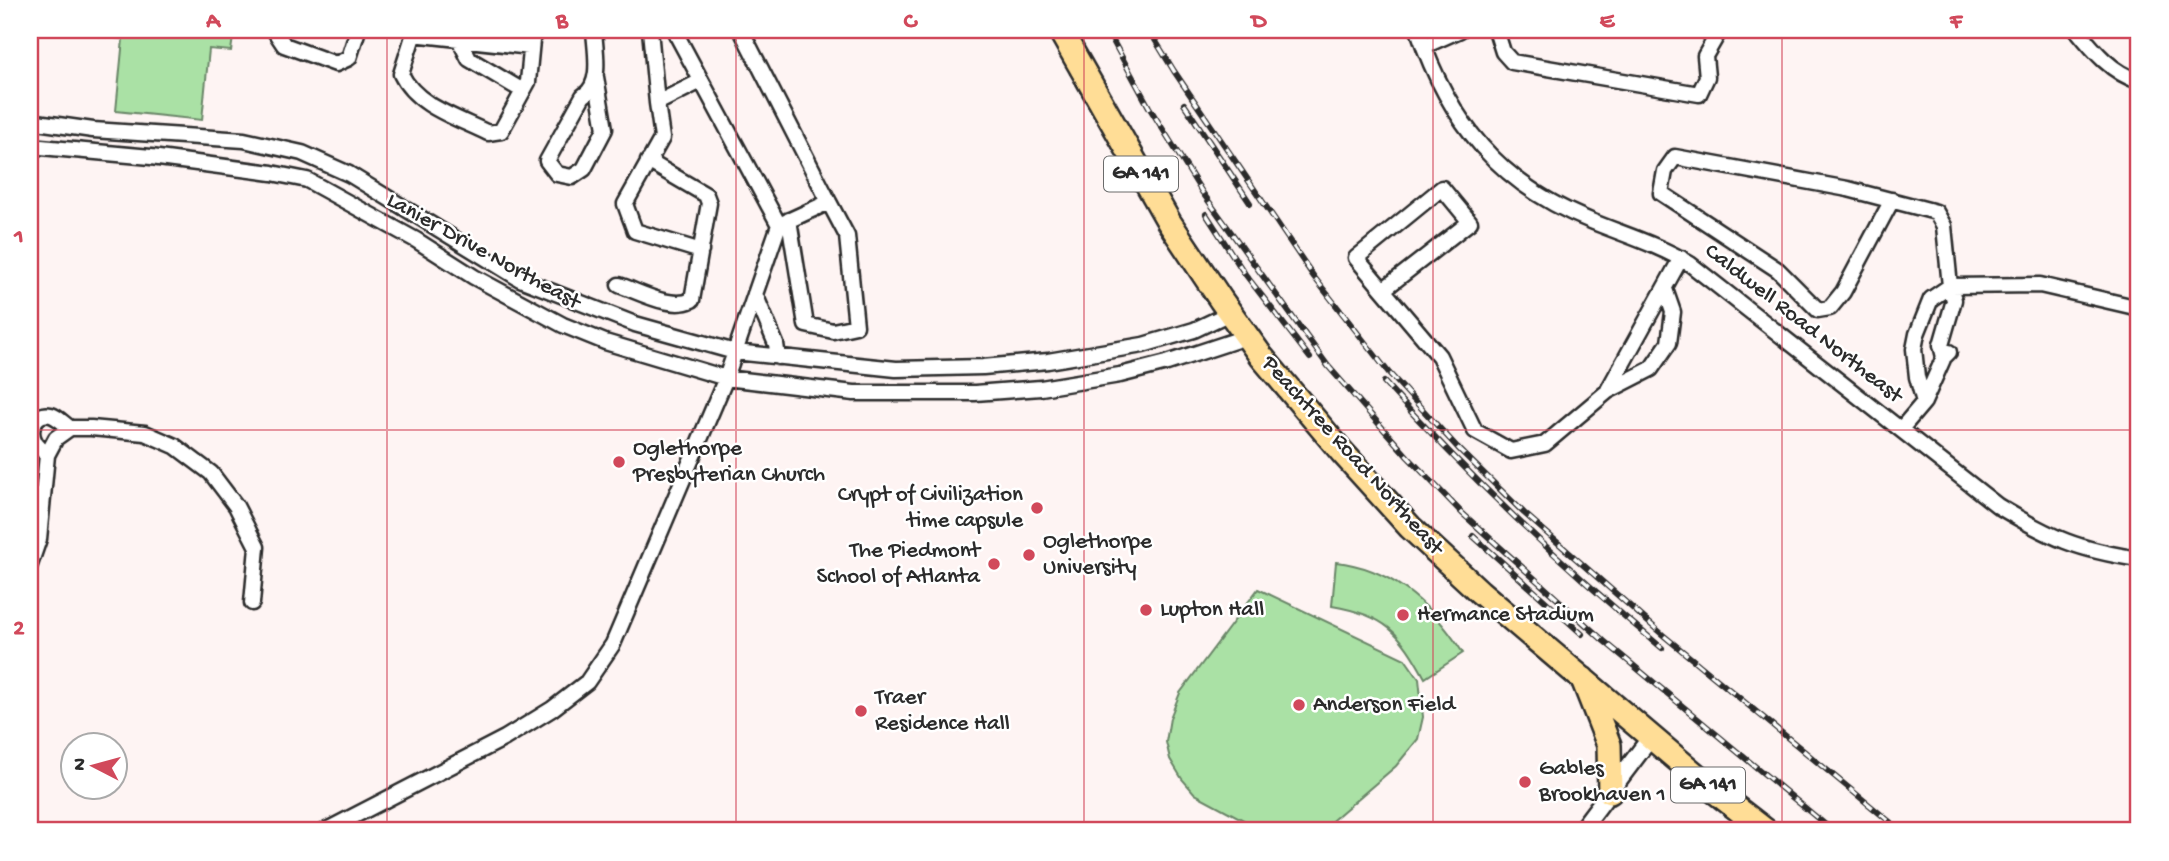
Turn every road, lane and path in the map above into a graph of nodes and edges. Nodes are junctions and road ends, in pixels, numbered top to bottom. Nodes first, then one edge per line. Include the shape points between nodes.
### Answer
1 (274, 30) edge
2 (358, 30) edge
3 (533, 30) edge
4 (594, 30) edge
5 (650, 30) edge
6 (674, 30) edge
7 (741, 30) edge
8 (1060, 30) edge
9 (1418, 30) edge
10 (1460, 30) edge
11 (1496, 30) edge
12 (1720, 30) edge
13 (2077, 30) edge
14 (414, 32) edge
15 (459, 39) junction
16 (1424, 46) junction
17 (531, 47) junction
18 (596, 77) junction
19 (701, 81) junction
20 (2139, 81) edge
21 (523, 91) junction
22 (657, 103) junction
23 (30, 121) edge
24 (30, 146) edge
25 (648, 161) junction
26 (1892, 200) junction
27 (829, 202) junction
28 (784, 223) junction
29 (701, 251) junction
30 (1681, 258) junction
31 (619, 285) dead end
32 (1383, 290) junction
33 (1952, 293) junction
34 (755, 294) junction
35 (1662, 294) junction
36 (2139, 307) edge
37 (1230, 313) junction
38 (743, 329) junction
39 (771, 335) junction
40 (1246, 337) junction
41 (735, 352) junction
42 (778, 357) junction
43 (726, 378) junction
44 (1608, 391) junction
45 (1924, 402) junction
46 (69, 428) junction
47 (1901, 429) junction
48 (47, 455) junction
49 (2139, 559) edge
50 (30, 565) edge
51 (253, 603) dead end
52 (1583, 679) junction
53 (1651, 737) junction
54 (1610, 792) junction
55 (325, 831) edge
56 (1580, 831) edge
57 (1766, 831) edge

1 - 2 street via 284,45 336,64 349,58
3 - 17 street
4 - 18 street
5 - 22 street
6 - 19 street
7 - 27 street
8 - 37 highway, Peachtree Road Northeast / GA 141 via 1169,222
9 - 16 street, Caldwell Road Northeast
10 - 16 street
11 - 12 street via 1503,52 1512,62 1699,93 1707,77 1705,57
13 - 20 street via 2099,56
14 - 15 street
14 - 21 street via 401,74 421,99 494,133 501,131
15 - 17 street
15 - 21 street via 470,59
16 - 30 street, Caldwell Road Northeast via 1459,119 1509,174 1553,205
17 - 21 street
18 - 18 street via 547,161 557,174 572,177 584,169 606,129
19 - 22 street
19 - 28 street
22 - 25 street via 662,138
23 - 41 street, Lanier Drive Northeast via 244,140 302,153 349,174 520,279 635,324
24 - 43 street, Lanier Drive Northeast via 151,157 307,180 563,325
25 - 29 street via 706,195 709,202
25 - 29 street via 625,204 635,231
26 - 26 street via 1675,157 1665,171 1661,193 1779,270 1818,310 1830,308 1843,292
26 - 33 street via 1936,212 1944,226
27 - 28 street
27 - 28 street via 847,236 856,326 833,331 806,325
28 - 34 street
29 - 31 street via 692,300 687,303 671,303
30 - 35 street
30 - 47 street, Caldwell Road Northeast
32 - 32 street via 1470,222 1442,188 1356,258
32 - 44 street via 1439,356 1475,431 1511,450 1545,444
33 - 36 street via 2040,285
33 - 45 street via 1957,315 1950,352
33 - 45 street via 1931,299 1917,334 1914,349
34 - 38 street
34 - 39 street
35 - 44 street
35 - 44 street via 1673,312 1669,343 1651,369
37 - 40 highway, Peachtree Road Northeast / GA 141
37 - 42 street, Lanier Drive Northeast via 1194,330 1143,345 1048,361 919,369
38 - 39 street
38 - 41 street
39 - 42 street
40 - 43 street, Lanier Drive Northeast via 1121,375 1041,388 854,393
40 - 52 highway, Peachtree Road Northeast / GA 141 via 1410,527
41 - 42 street, Lanier Drive Northeast
41 - 43 street
43 - 55 street via 614,644 587,682 505,738
45 - 47 street
46 - 48 street via 56,438
46 - 48 street via 54,415 38,418 32,432
46 - 51 street via 145,433 175,446 211,473 236,506 257,547
47 - 49 street, Caldwell Road Northeast via 1998,506 2040,532 2097,552
48 - 50 street via 39,539
52 - 53 highway, Peachtree Road Northeast / GA 141
52 - 54 highway via 1609,745
53 - 54 street
53 - 57 highway, Peachtree Road Northeast / GA 141
54 - 56 street

